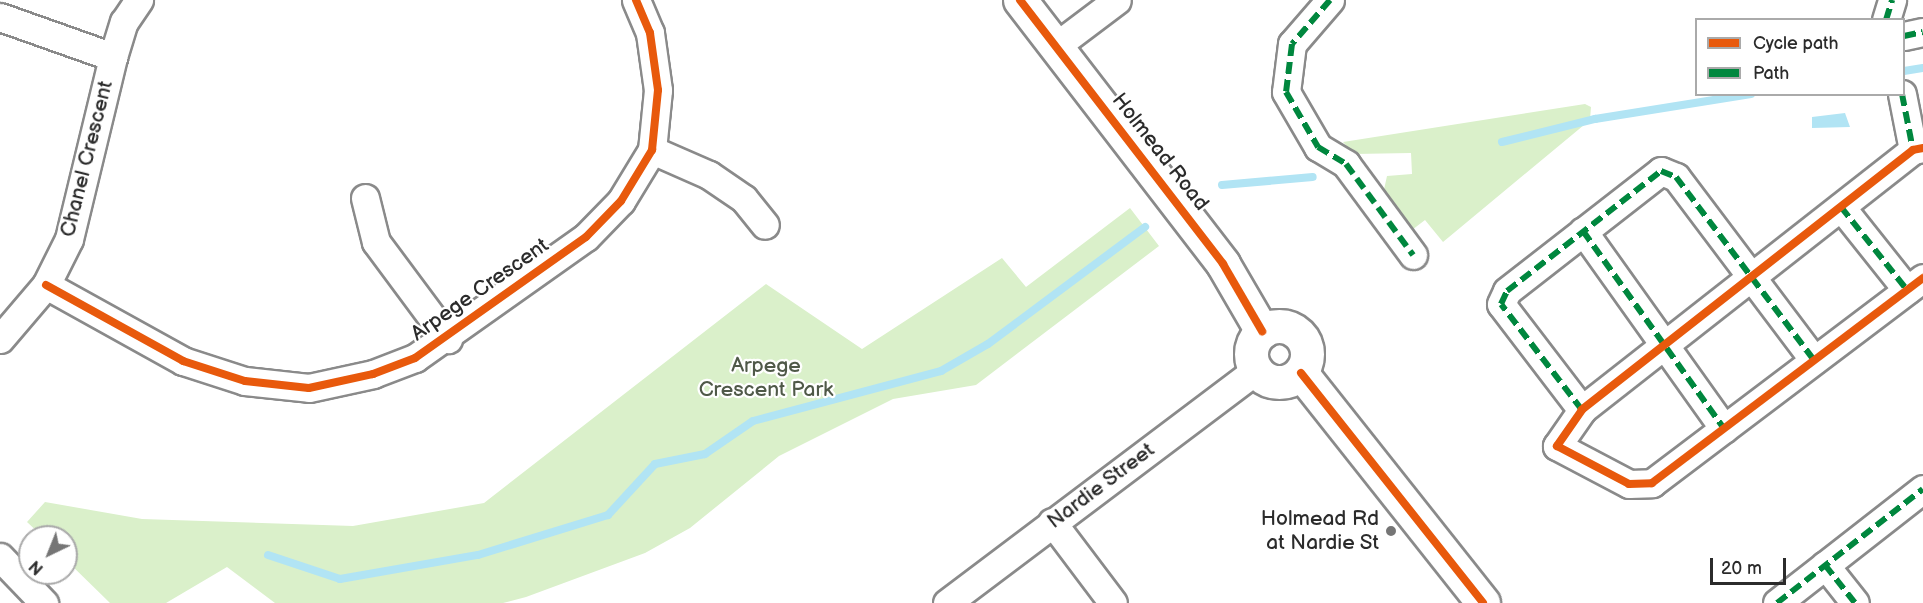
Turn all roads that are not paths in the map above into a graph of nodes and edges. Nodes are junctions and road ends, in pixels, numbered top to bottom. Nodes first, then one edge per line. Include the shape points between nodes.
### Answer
1 (140, 0) edge
2 (636, 0) edge
3 (1020, 0) edge
4 (1117, 0) edge
5 (1330, 0) edge
6 (1892, 0) edge
7 (0, 16) edge
8 (1887, 18) edge
9 (1923, 32) edge
10 (1905, 36) edge
11 (1056, 46) junction
12 (113, 57) junction
13 (1903, 96) edge
14 (1918, 149) edge
15 (652, 150) junction
16 (365, 198) dead end
17 (1841, 207) junction
18 (765, 225) dead end
19 (1583, 231) junction
20 (1413, 255) dead end
21 (1753, 277) junction
22 (1915, 284) edge
23 (46, 285) junction
24 (1262, 331) junction
25 (0, 339) edge
26 (448, 339) junction
27 (1665, 345) junction
28 (1814, 360) junction
29 (1256, 370) junction
30 (1301, 373) junction
31 (1582, 410) junction
32 (1725, 429) junction
33 (1923, 489) edge
34 (1052, 522) junction
35 (0, 557) edge
36 (1825, 565) junction
37 (44, 603) edge
38 (947, 603) edge
39 (1113, 603) edge
40 (1483, 603) edge
41 (1777, 603) edge
42 (1855, 603) edge

1 - 12 street, Chanel Crescent via 124,22
2 - 15 street, Arpege Crescent via 650,33 658,90
3 - 11 street, Holmead Road
4 - 11 street
5 - 20 street via 1292,44 1286,92 1318,147 1346,164
6 - 8 street
7 - 12 street
9 - 10 street
11 - 24 street, Holmead Road via 1223,264
12 - 23 street, Chanel Crescent via 69,239
13 - 14 street
14 - 17 street
15 - 18 street via 709,175 744,199
15 - 26 street, Arpege Crescent via 621,201 586,237
16 - 26 street via 376,242
17 - 21 street
17 - 22 street
19 - 21 street via 1661,171 1677,177
19 - 27 street
19 - 31 street via 1507,291 1502,304
21 - 27 street
21 - 28 street
22 - 28 street
23 - 25 street, Chanel Crescent
23 - 26 street, Arpege Crescent via 183,361 245,381 309,388 373,374
24 - 29 street via 1252,345
24 - 30 street via 1280,325 1303,338 1308,356
27 - 31 street
27 - 32 street
28 - 32 street
29 - 30 street via 1278,382
29 - 34 street, Nardie Street
30 - 40 street
31 - 32 street via 1557,446 1629,484 1652,483
33 - 36 street
34 - 38 street, Nardie Street
34 - 39 street
35 - 37 street
36 - 41 street
36 - 42 street

